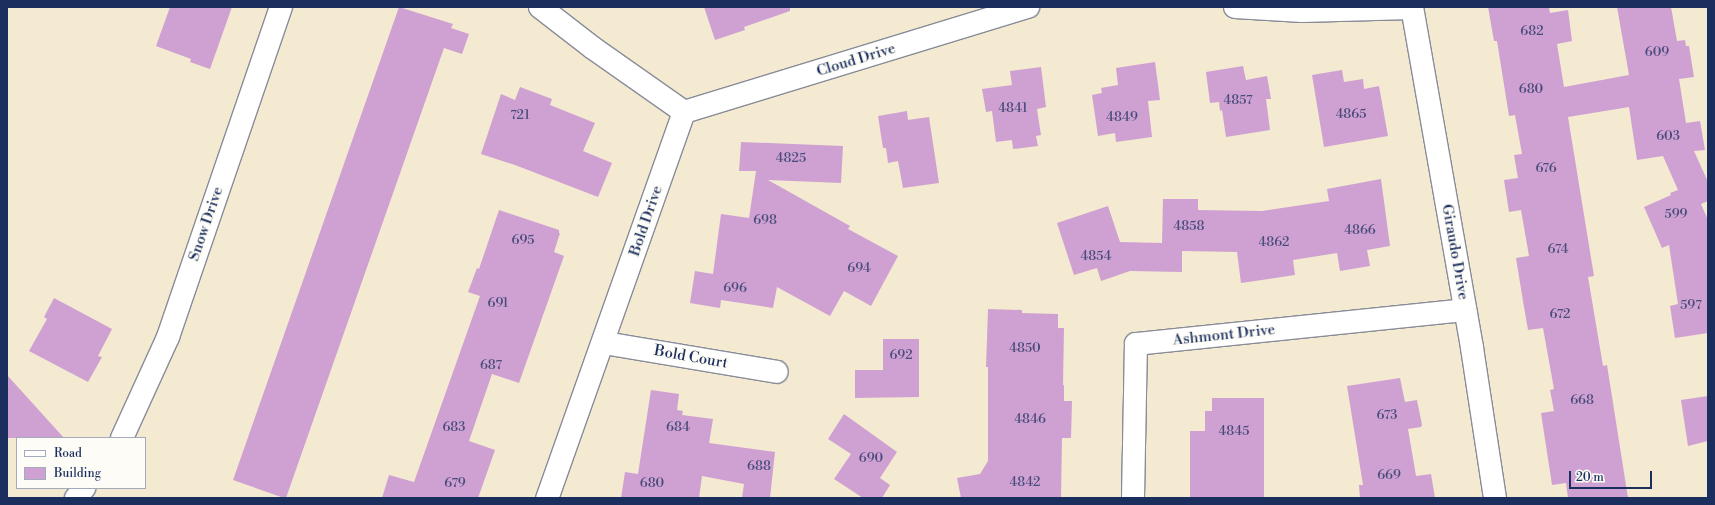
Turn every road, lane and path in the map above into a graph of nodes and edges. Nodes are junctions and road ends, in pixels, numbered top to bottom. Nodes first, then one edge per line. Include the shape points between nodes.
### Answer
1 (281, 7) edge
2 (540, 7) edge
3 (1028, 7) edge
4 (1235, 7) edge
5 (1412, 7) edge
6 (684, 112) junction
7 (1465, 310) junction
8 (604, 343) junction
9 (777, 372) dead end
10 (122, 437) edge
11 (83, 489) edge
12 (76, 498) edge
13 (547, 498) edge
14 (1133, 498) edge
15 (1495, 498) edge

1 - 10 street, Snow Drive via 168,337
2 - 6 street
3 - 6 street, Cloud Drive
4 - 5 street via 1302,11
5 - 7 street, Giraudo Drive
6 - 8 street, Bold Drive
7 - 14 street, Ashmont Drive via 1136,344
7 - 15 street, Giraudo Drive
8 - 9 street, Bold Court
8 - 13 street, Bold Drive
11 - 12 street

